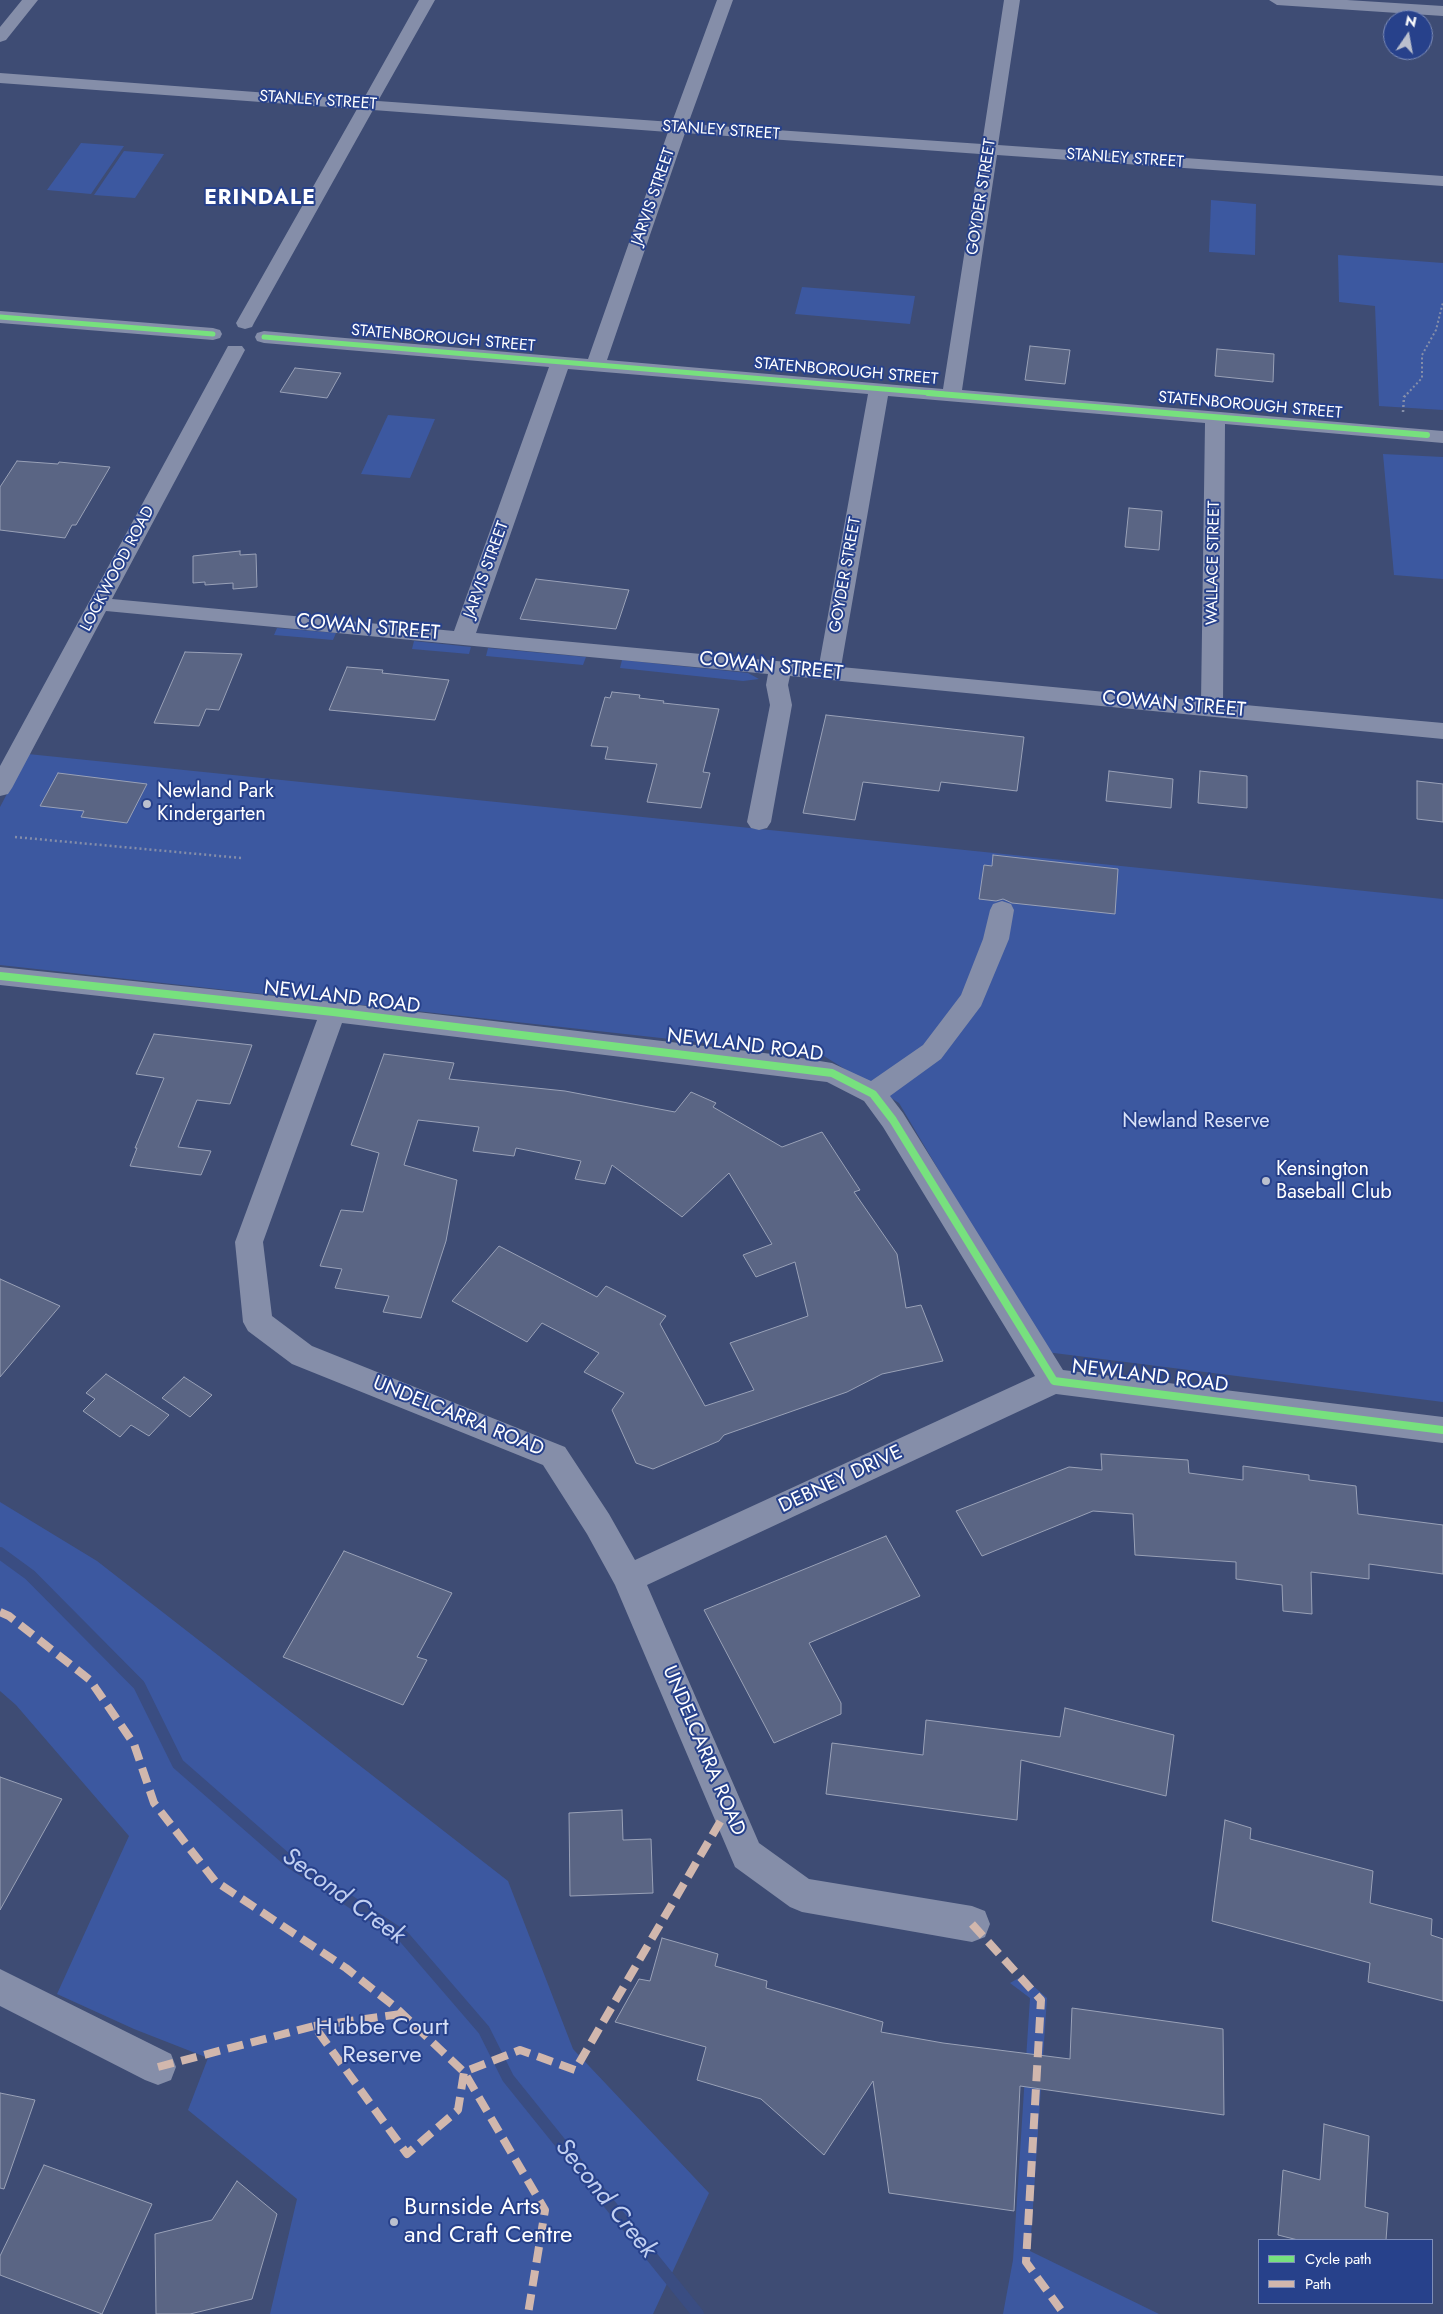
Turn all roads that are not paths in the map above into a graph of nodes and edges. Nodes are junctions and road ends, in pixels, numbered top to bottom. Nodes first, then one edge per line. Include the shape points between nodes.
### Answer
1 (30, 0) edge
2 (427, 0) edge
3 (725, 0) edge
4 (1012, 0) edge
5 (1277, 0) edge
6 (1443, 11) edge
7 (0, 37) edge
8 (0, 78) edge
9 (369, 104) junction
10 (678, 128) junction
11 (989, 149) junction
12 (1443, 181) edge
13 (0, 317) edge
14 (245, 323) junction
15 (213, 334) junction
16 (264, 337) junction
17 (235, 350) junction
18 (560, 363) junction
19 (596, 366) junction
20 (879, 389) junction
21 (952, 394) junction
22 (1215, 417) junction
23 (1443, 437) edge
24 (99, 604) junction
25 (463, 637) junction
26 (781, 668) junction
27 (829, 673) junction
28 (1212, 709) junction
29 (1443, 731) edge
30 (3, 776) edge
31 (759, 822) dead end
32 (1002, 910) dead end
33 (0, 976) edge
34 (333, 1012) junction
35 (873, 1094) junction
36 (1054, 1381) junction
37 (1443, 1430) edge
38 (628, 1578) junction
39 (972, 1924) dead end
40 (0, 1987) edge
41 (158, 2067) dead end

1 - 7 street
2 - 9 street
3 - 10 street, JARVIS STREET
4 - 11 street, GOYDER STREET
5 - 6 street
8 - 9 street, STANLEY STREET
9 - 10 street, STANLEY STREET
9 - 14 street
10 - 11 street, STANLEY STREET
10 - 19 street, JARVIS STREET
11 - 12 street, STANLEY STREET
11 - 21 street, GOYDER STREET
13 - 15 street
14 - 15 street via 230,324
14 - 16 street via 258,326
15 - 17 street via 216,346
16 - 17 street via 256,345
16 - 18 street, STATENBOROUGH STREET
17 - 24 street, LOCKWOOD ROAD
18 - 19 street, STATENBOROUGH STREET
18 - 25 street, JARVIS STREET
19 - 20 street, STATENBOROUGH STREET
20 - 21 street, STATENBOROUGH STREET
20 - 27 street, GOYDER STREET
21 - 22 street, STATENBOROUGH STREET
22 - 23 street, STATENBOROUGH STREET
22 - 28 street, WALLACE STREET
24 - 25 street, COWAN STREET
24 - 30 street, LOCKWOOD ROAD
25 - 26 street, COWAN STREET
26 - 27 street, COWAN STREET
26 - 31 street via 777,686 781,705
27 - 28 street, COWAN STREET
28 - 29 street, COWAN STREET
32 - 35 street via 996,939 972,999 932,1052
33 - 34 street, NEWLAND ROAD
34 - 35 street, NEWLAND ROAD via 789,1066 832,1073
34 - 38 street, UNDELCARRA ROAD via 249,1242 258,1322 302,1355 554,1456
35 - 36 street, NEWLAND ROAD via 893,1120
36 - 37 street, NEWLAND ROAD
36 - 38 street, DEBNEY DRIVE
38 - 39 street, UNDELCARRA ROAD via 747,1854 802,1895
40 - 41 street

